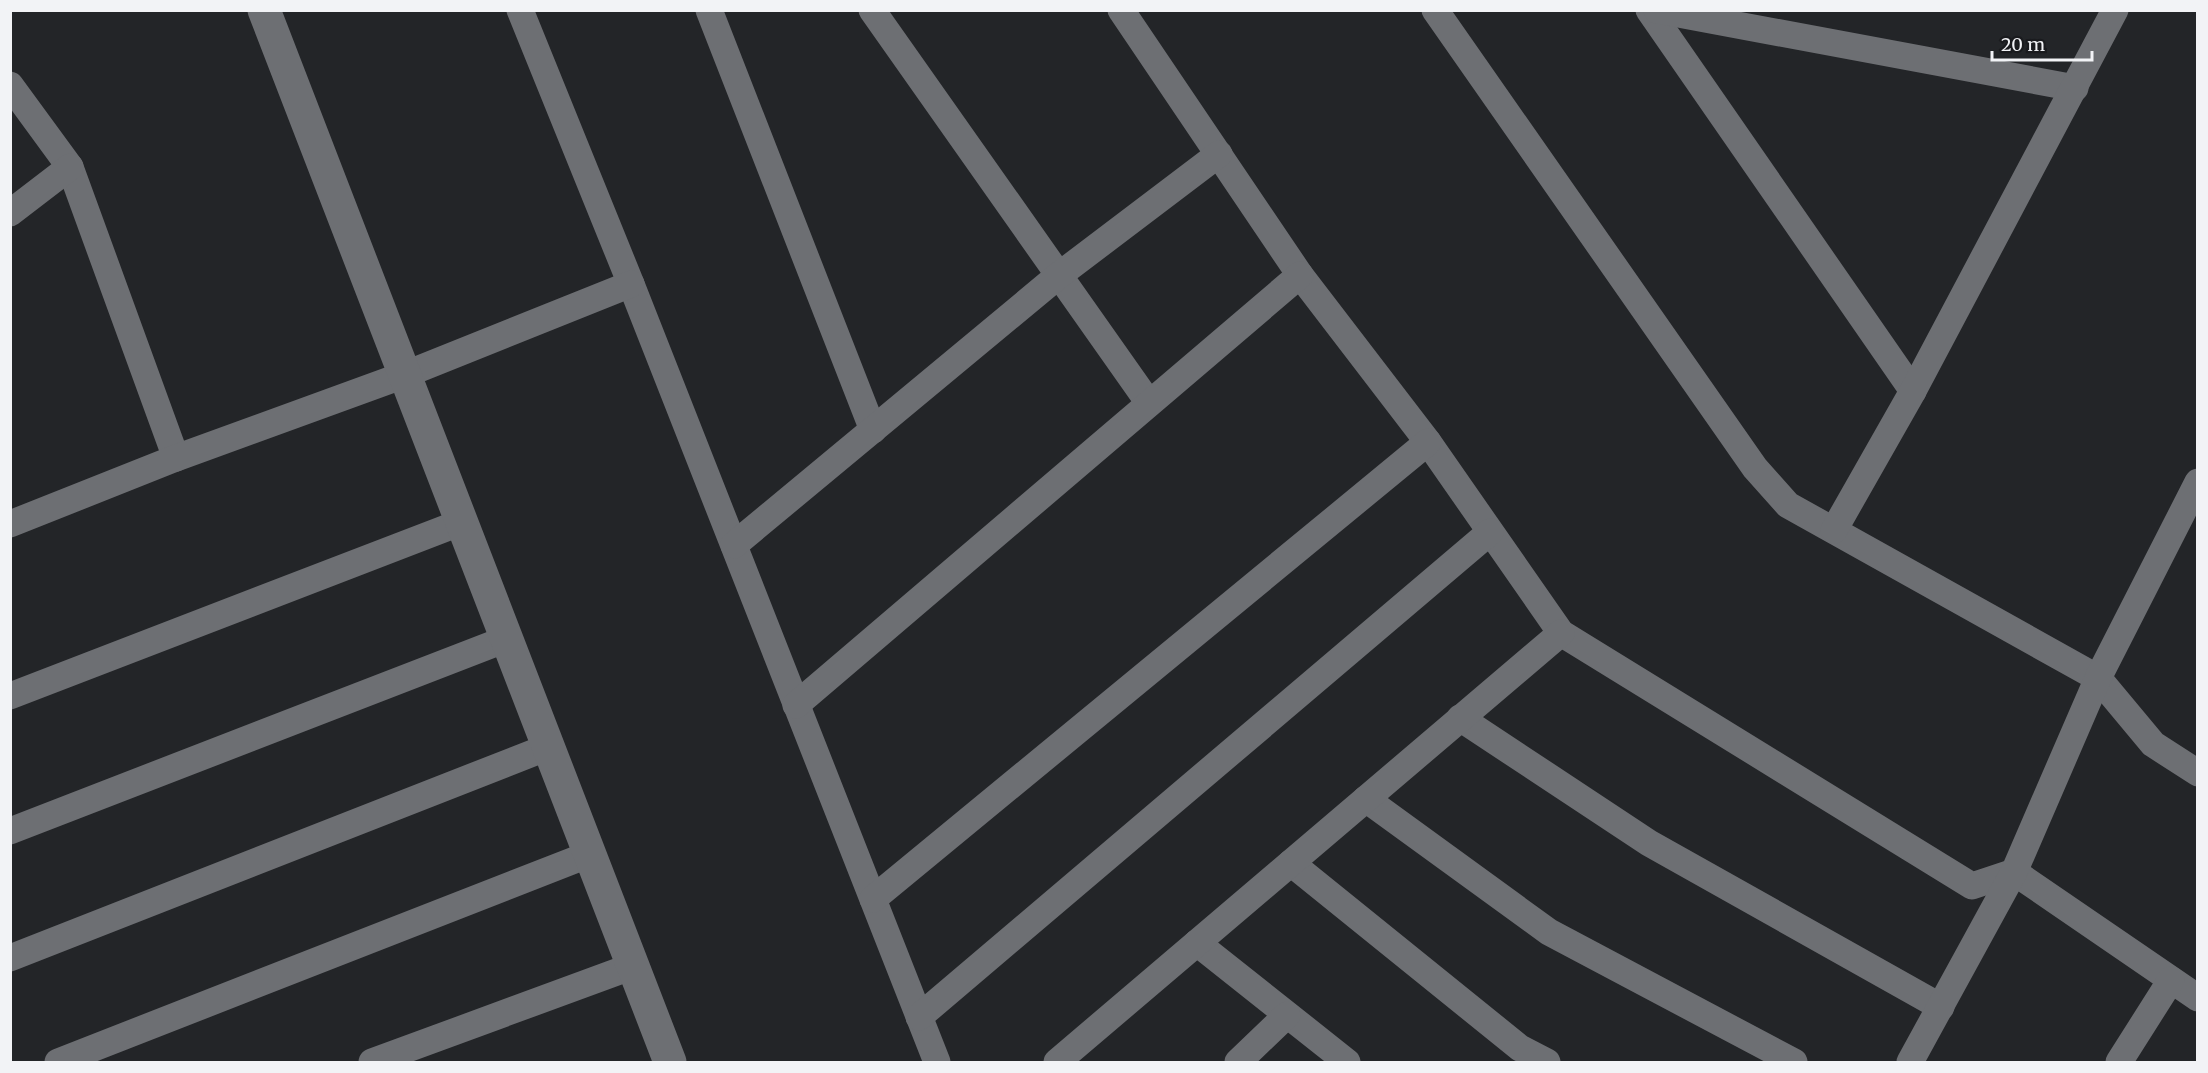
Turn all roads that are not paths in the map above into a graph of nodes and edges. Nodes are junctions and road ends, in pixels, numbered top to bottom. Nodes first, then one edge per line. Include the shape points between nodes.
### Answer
1 (264, 10) edge
2 (520, 10) edge
3 (709, 10) edge
4 (872, 10) edge
5 (1120, 10) edge
6 (1435, 10) edge
7 (1649, 10) edge
8 (1657, 10) edge
9 (2115, 10) edge
10 (10, 85) edge
11 (2075, 88) junction
12 (1219, 154) junction
13 (70, 166) junction
14 (10, 213) edge
15 (1300, 275) junction
16 (1058, 276) junction
17 (631, 284) junction
18 (404, 375) junction
19 (1913, 391) junction
20 (1149, 403) junction
21 (873, 430) junction
22 (1428, 442) junction
23 (176, 458) junction
24 (2198, 483) edge
25 (462, 522) junction
26 (10, 524) edge
27 (1834, 530) junction
28 (1490, 532) junction
29 (734, 545) junction
30 (1561, 633) junction
31 (506, 639) junction
32 (2098, 678) junction
33 (10, 696) edge
34 (796, 705) junction
35 (1460, 718) junction
36 (548, 747) junction
37 (2198, 773) edge
38 (1366, 799) junction
39 (10, 831) edge
40 (590, 854) junction
41 (1291, 863) junction
42 (2014, 872) junction
43 (873, 899) junction
44 (1197, 943) junction
45 (10, 958) edge
46 (633, 966) junction
47 (2171, 980) junction
48 (2198, 998) edge
49 (1941, 1007) junction
50 (1287, 1015) junction
51 (919, 1017) junction
52 (58, 1062) edge
53 (372, 1062) edge
54 (670, 1062) edge
55 (937, 1062) edge
56 (1057, 1062) edge
57 (1238, 1062) edge
58 (1347, 1062) edge
59 (1547, 1062) edge
60 (1794, 1062) edge
61 (1910, 1062) edge
62 (2119, 1062) edge

1 - 18 street
2 - 17 street
3 - 21 street
4 - 16 street
5 - 12 street
6 - 27 street via 1755,468 1788,505
7 - 19 street
8 - 11 street
9 - 11 street
10 - 13 street
11 - 19 street
12 - 15 street
12 - 16 street
13 - 14 street
13 - 23 street
15 - 20 street
15 - 22 street
16 - 20 street
16 - 21 street
17 - 18 street
17 - 29 street
18 - 23 street
18 - 25 street
19 - 27 street
20 - 34 street
21 - 29 street
22 - 28 street
22 - 43 street
23 - 26 street
24 - 32 street
25 - 31 street
25 - 33 street
27 - 32 street
28 - 30 street
28 - 51 street
29 - 34 street
30 - 35 street
30 - 42 street via 1972,886
31 - 36 street
31 - 39 street
32 - 37 street via 2153,744
32 - 42 street
34 - 43 street
35 - 38 street
35 - 49 street via 1649,843
36 - 40 street
36 - 45 street
38 - 41 street
38 - 60 street via 1549,932
40 - 46 street
40 - 52 street
41 - 44 street
41 - 59 street via 1520,1048
42 - 47 street
42 - 49 street
43 - 51 street
44 - 50 street
44 - 56 street
46 - 53 street
46 - 54 street
47 - 48 street
47 - 62 street
49 - 61 street
50 - 57 street
50 - 58 street
51 - 55 street

